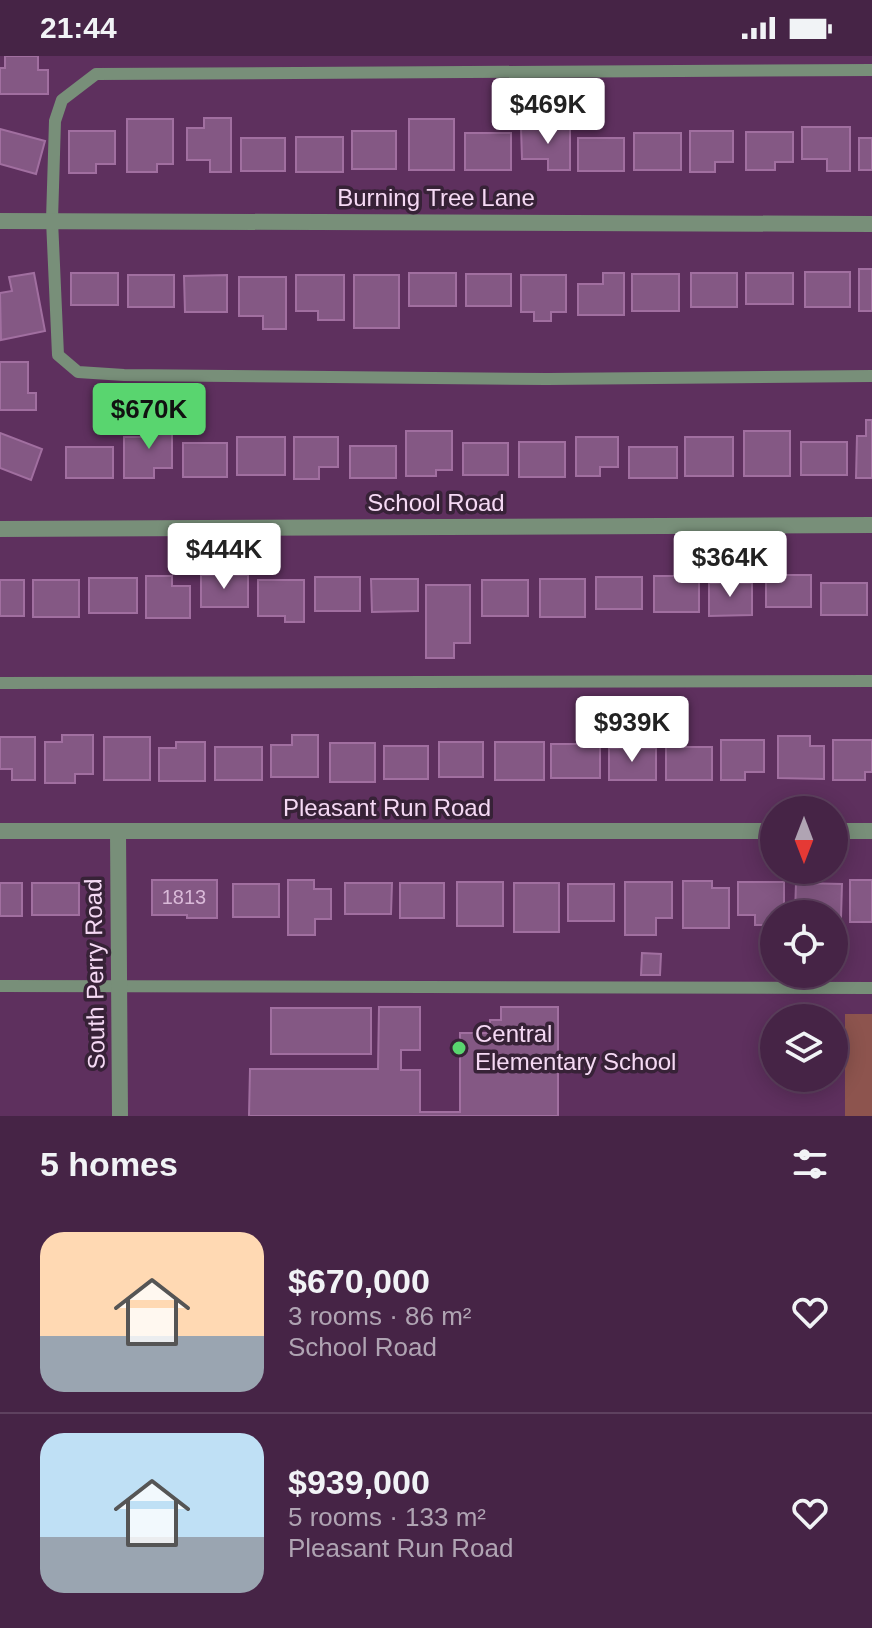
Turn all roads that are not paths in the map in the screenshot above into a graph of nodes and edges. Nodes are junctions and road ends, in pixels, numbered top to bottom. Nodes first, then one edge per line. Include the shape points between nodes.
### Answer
1 (872, 70) edge
2 (52, 220) junction
3 (0, 221) edge
4 (872, 224) edge
5 (872, 376) edge
6 (872, 525) edge
7 (0, 529) edge
8 (872, 681) edge
9 (0, 683) edge
10 (0, 831) edge
11 (760, 831) edge
12 (848, 831) edge
13 (872, 831) edge
14 (118, 832) junction
15 (0, 986) edge
16 (119, 987) junction
17 (872, 988) edge
18 (120, 1116) edge

1 - 2 lane via 96,74 62,100 55,121
2 - 3 street, Burning Tree Lane
2 - 4 street, Burning Tree Lane
2 - 5 lane via 58,355 78,372 547,379
6 - 7 street, School Road
8 - 9 lane
10 - 14 street, Pleasant Run Road
11 - 14 street, Pleasant Run Road
12 - 13 street
14 - 16 street, South Perry Road
15 - 16 lane
16 - 17 lane
16 - 18 street, South Perry Road

